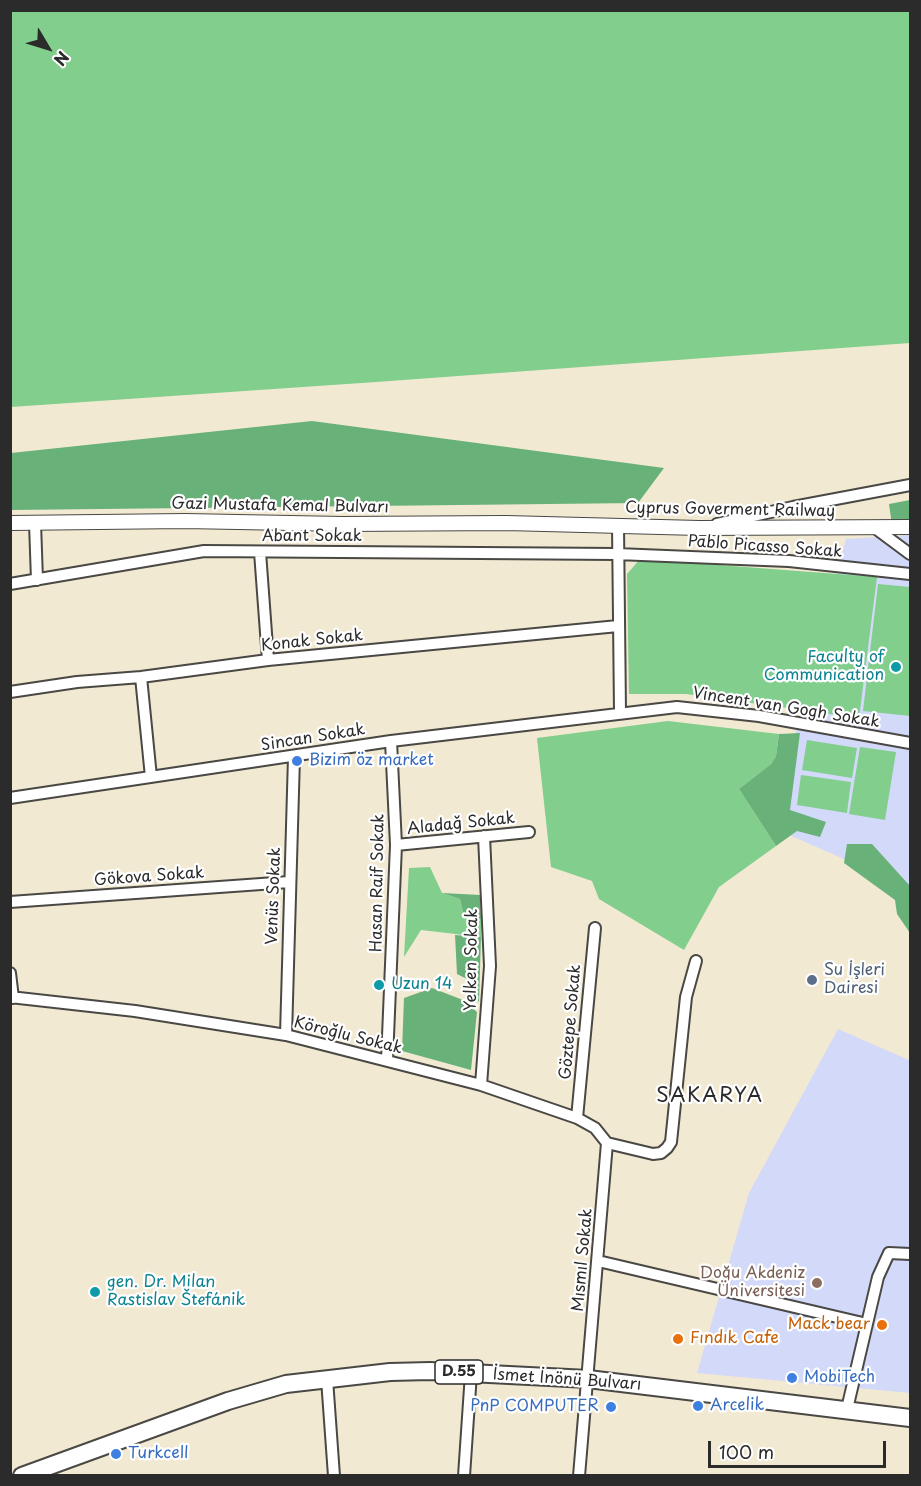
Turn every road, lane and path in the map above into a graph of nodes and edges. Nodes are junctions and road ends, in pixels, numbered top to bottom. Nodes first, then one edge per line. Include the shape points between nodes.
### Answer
1 (910, 485) edge
2 (35, 523) junction
3 (10, 524) edge
4 (549, 524) joint
5 (618, 525) junction
6 (910, 527) edge
7 (699, 528) junction
8 (875, 528) junction
9 (260, 552) junction
10 (617, 554) junction
11 (910, 554) edge
12 (910, 574) edge
13 (37, 580) junction
14 (10, 584) edge
15 (618, 626) junction
16 (268, 660) junction
17 (141, 678) junction
18 (10, 692) edge
19 (620, 712) junction
20 (391, 741) junction
21 (910, 743) edge
22 (294, 757) junction
23 (151, 777) junction
24 (10, 798) edge
25 (529, 832) dead end
26 (484, 836) junction
27 (396, 845) junction
28 (290, 882) junction
29 (10, 902) edge
30 (595, 928) dead end
31 (696, 961) dead end
32 (10, 973) edge
33 (12, 998) edge
34 (286, 1035) junction
35 (387, 1060) junction
36 (481, 1085) junction
37 (577, 1118) junction
38 (607, 1143) junction
39 (910, 1254) edge
40 (598, 1261) junction
41 (867, 1324) junction
42 (471, 1373) junction
43 (327, 1379) junction
44 (588, 1379) junction
45 (847, 1409) junction
46 (910, 1418) edge
47 (22, 1476) edge
48 (334, 1476) edge
49 (464, 1476) edge
50 (579, 1476) edge

1 - 7 street
2 - 3 main road, Gazi Mustafa Kemal Bulvarı
2 - 4 main road, Gazi Mustafa Kemal Bulvarı
2 - 13 street
4 - 5 main road, Cyprus Goverment Railway
5 - 7 main road, Cyprus Goverment Railway
5 - 10 street
6 - 8 main road, Cyprus Goverment Railway
7 - 8 main road, Cyprus Goverment Railway
8 - 11 street
9 - 10 street, Abant Sokak
9 - 13 street, Abant Sokak via 204,551
9 - 16 street
10 - 12 street, Pablo Picasso Sokak via 789,561
10 - 15 street
13 - 14 street, Abant Sokak
15 - 16 street, Konak Sokak
15 - 19 street
16 - 17 street, Konak Sokak
17 - 18 street, Konak Sokak
17 - 23 street
19 - 20 street, Sincan Sokak
19 - 21 street, Vincent van Gogh Sokak via 677,707 714,710
20 - 22 street, Sincan Sokak
20 - 27 street, Hasan Raif Sokak
22 - 23 street, Sincan Sokak
22 - 28 street, Venüs Sokak
23 - 24 street, Sincan Sokak
25 - 26 street, Aladağ Sokak
26 - 27 street, Aladağ Sokak
26 - 36 street, Yelken Sokak via 490,966
27 - 35 street, Hasan Raif Sokak
28 - 29 street, Gökova Sokak
28 - 34 street, Venüs Sokak
30 - 37 street, Göztepe Sokak
31 - 38 street, Köroğlu Sokak via 686,997 671,1142 661,1153 653,1154
32 - 33 street
33 - 34 street, Köroğlu Sokak via 135,1011
34 - 35 street, Köroğlu Sokak
35 - 36 street, Köroğlu Sokak
36 - 37 street, Köroğlu Sokak
37 - 38 street, Köroğlu Sokak via 595,1128
38 - 40 street, Mısmıl Sokak
39 - 41 street via 889,1253 878,1277
40 - 41 street
40 - 44 street, Mısmıl Sokak
41 - 45 street
42 - 43 main road, İsmet İnönü Bulvarı / D.55 via 390,1372
42 - 44 main road, İsmet İnönü Bulvarı / D.55
42 - 49 street
43 - 47 main road, İsmet İnönü Bulvarı / D.55 via 286,1384 228,1401
43 - 48 street
44 - 45 main road, İsmet İnönü Bulvarı / D.55
44 - 50 street, Mısmıl Sokak
45 - 46 main road, İsmet İnönü Bulvarı / D.55

